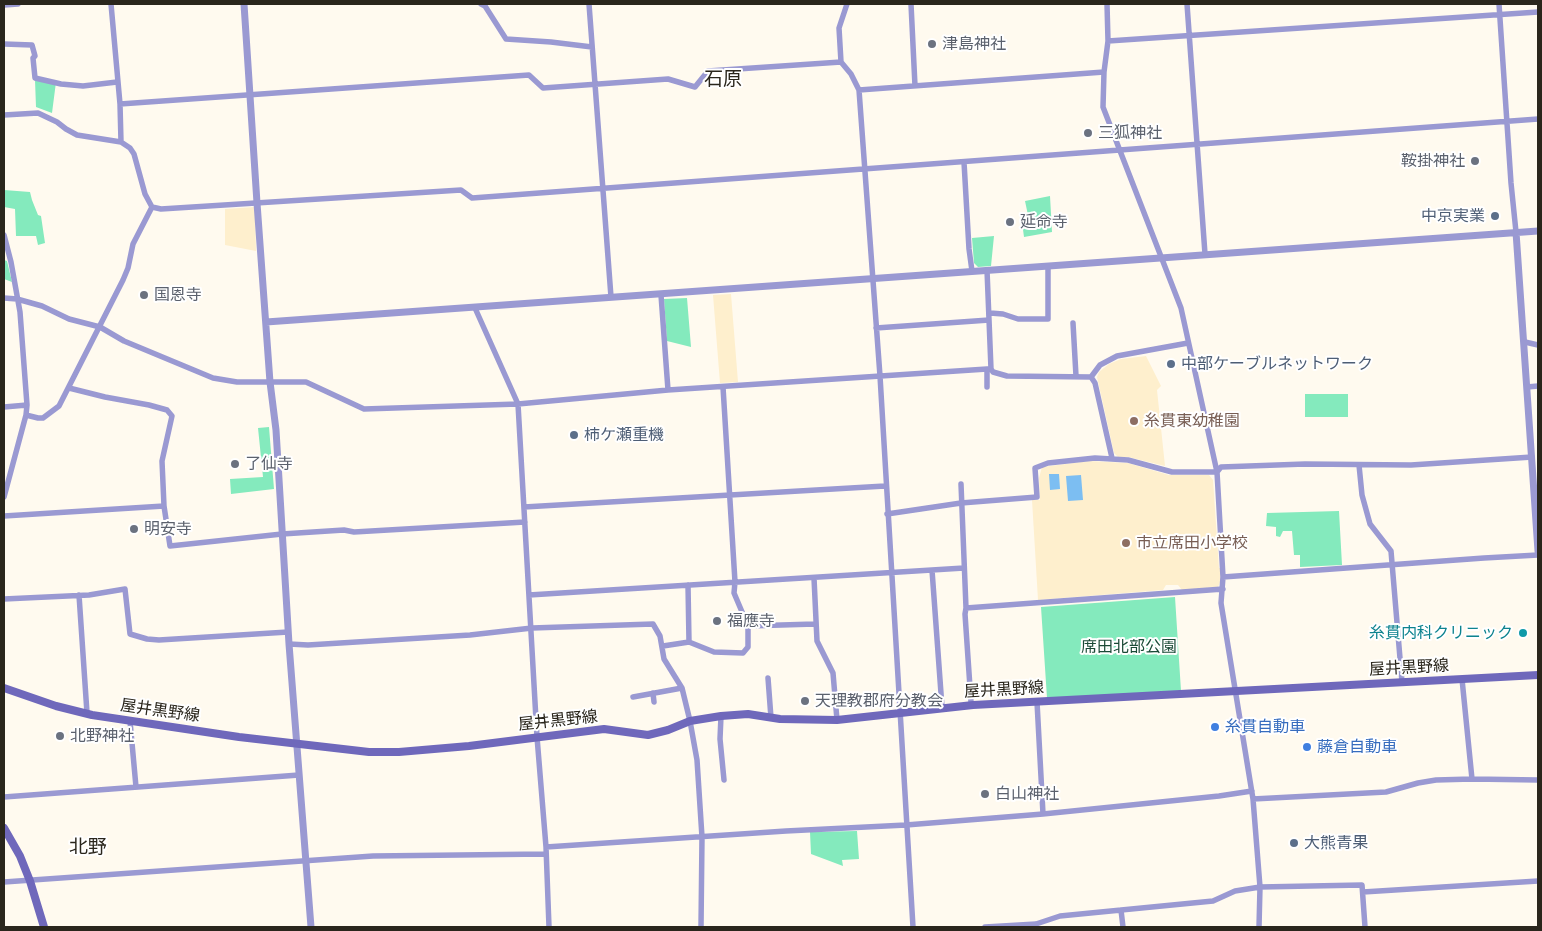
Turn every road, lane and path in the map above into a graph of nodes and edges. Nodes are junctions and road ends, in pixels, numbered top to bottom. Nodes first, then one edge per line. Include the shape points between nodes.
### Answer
1 (18, 4) edge
2 (111, 4) edge
3 (244, 4) edge
4 (589, 4) edge
5 (847, 4) edge
6 (911, 4) edge
7 (1107, 4) edge
8 (1187, 4) edge
9 (1498, 4) edge
10 (4, 5) edge
11 (485, 5) edge
12 (1538, 12) edge
13 (1499, 15) junction
14 (1190, 37) junction
15 (1108, 41) junction
16 (4, 44) edge
17 (592, 47) junction
18 (841, 62) junction
19 (1104, 72) junction
20 (117, 82) junction
21 (596, 84) junction
22 (915, 86) junction
23 (859, 90) junction
24 (250, 95) junction
25 (120, 104) junction
26 (4, 114) edge
27 (1538, 119) edge
28 (1507, 122) junction
29 (121, 142) junction
30 (1198, 145) junction
31 (1120, 151) junction
32 (964, 162) junction
33 (864, 170) junction
34 (604, 188) junction
35 (257, 202) junction
36 (152, 207) junction
37 (1538, 231) edge
38 (1516, 232) junction
39 (4, 235) edge
40 (1205, 254) junction
41 (1162, 257) junction
42 (1048, 266) junction
43 (987, 270) junction
44 (972, 272) junction
45 (872, 279) junction
46 (661, 294) junction
47 (611, 297) junction
48 (4, 298) edge
49 (17, 299) junction
50 (475, 308) junction
51 (990, 313) junction
52 (989, 320) junction
53 (266, 322) junction
54 (1073, 323) dead end
55 (100, 327) junction
56 (876, 328) junction
57 (1525, 342) junction
58 (1188, 343) junction
59 (1538, 346) edge
60 (989, 369) junction
61 (880, 376) junction
62 (1076, 376) junction
63 (1092, 377) junction
64 (270, 382) junction
65 (1538, 386) edge
66 (723, 387) junction
67 (1527, 387) junction
68 (69, 388) junction
69 (988, 388) dead end
70 (668, 390) junction
71 (518, 404) junction
72 (27, 405) junction
73 (4, 406) edge
74 (26, 415) junction
75 (1532, 457) junction
76 (1112, 458) junction
77 (1359, 465) junction
78 (1217, 472) junction
79 (961, 484) dead end
80 (886, 486) junction
81 (1536, 488) edge
82 (730, 494) junction
83 (4, 497) edge
84 (961, 503) junction
85 (164, 506) junction
86 (524, 507) junction
87 (887, 514) junction
88 (4, 516) edge
89 (525, 522) junction
90 (282, 534) junction
91 (1538, 551) edge
92 (1538, 556) edge
93 (1392, 565) junction
94 (964, 568) junction
95 (932, 570) junction
96 (891, 573) junction
97 (1224, 577) junction
98 (814, 578) junction
99 (735, 582) junction
100 (688, 585) junction
101 (1223, 589) junction
102 (529, 594) junction
103 (79, 595) junction
104 (4, 598) edge
105 (966, 608) junction
106 (815, 624) junction
107 (748, 626) junction
108 (532, 628) junction
109 (288, 632) junction
110 (689, 642) junction
111 (289, 644) junction
112 (663, 646) junction
113 (1538, 675) edge
114 (768, 678) dead end
115 (1462, 679) junction
116 (1402, 682) junction
117 (4, 688) edge
118 (682, 688) junction
119 (1236, 691) junction
120 (654, 694) junction
121 (633, 697) dead end
122 (654, 702) dead end
123 (1037, 702) junction
124 (973, 705) junction
125 (942, 707) junction
126 (87, 713) junction
127 (899, 713) junction
128 (721, 716) junction
129 (771, 718) junction
130 (837, 720) junction
131 (130, 721) junction
132 (690, 721) junction
133 (537, 737) junction
134 (298, 744) junction
135 (299, 775) junction
136 (1472, 779) junction
137 (724, 780) dead end
138 (1538, 780) edge
139 (136, 787) junction
140 (1252, 791) junction
141 (4, 797) edge
142 (1253, 799) junction
143 (1043, 814) junction
144 (906, 825) junction
145 (4, 828) edge
146 (702, 837) junction
147 (546, 846) junction
148 (546, 854) junction
149 (306, 861) junction
150 (30, 881) junction
151 (1538, 881) edge
152 (4, 882) edge
153 (1260, 887) junction
154 (1363, 892) junction
155 (1121, 910) junction
156 (44, 927) edge
157 (311, 927) edge
158 (549, 927) edge
159 (701, 927) edge
160 (913, 927) edge
161 (985, 927) edge
162 (1123, 927) edge
163 (1259, 927) edge
164 (1365, 927) edge

1 - 10 street
2 - 20 street
3 - 24 street
4 - 17 street
5 - 18 street via 839,28
6 - 22 street
7 - 15 street
8 - 14 street
9 - 13 street
11 - 17 street via 506,39
12 - 13 street
13 - 14 street
13 - 28 street
14 - 15 street
14 - 30 street
15 - 19 street
16 - 20 street via 32,45 35,78 83,86
17 - 21 street
18 - 21 street via 708,71 694,87 668,79
18 - 23 street
19 - 22 street
19 - 31 street via 1103,107
20 - 25 street
21 - 24 street via 543,88 529,75
21 - 34 street
22 - 23 street
23 - 33 street
24 - 25 street
24 - 35 street
25 - 29 street
26 - 29 street via 38,113 77,135
27 - 28 street
28 - 30 street
28 - 38 street
29 - 36 street via 134,154
30 - 31 street
30 - 40 street
31 - 32 street
31 - 41 street
32 - 33 street
32 - 44 street
33 - 34 street
33 - 45 street
34 - 35 street via 472,198 460,190
34 - 47 street
35 - 36 street
35 - 53 street
36 - 55 street via 133,244 128,268
37 - 38 street
38 - 40 street
38 - 57 street
39 - 49 street
40 - 41 street
41 - 42 street
41 - 58 street via 1181,308
42 - 43 street
42 - 51 street via 1048,319 1018,319
43 - 44 street
43 - 51 street
44 - 45 street
45 - 46 street
45 - 56 street
46 - 47 street
46 - 70 street
47 - 50 street
48 - 49 street
49 - 55 street
49 - 72 street
50 - 53 street
50 - 71 street
51 - 52 street
52 - 56 street
52 - 60 street
53 - 64 street
54 - 62 street
55 - 64 street via 124,341 213,378
55 - 68 street
56 - 61 street
57 - 59 street
57 - 67 street
58 - 63 street via 1117,356 1100,365
58 - 78 street
60 - 61 street
60 - 62 street via 1007,376
60 - 69 street
61 - 66 street
61 - 80 street
62 - 63 street
63 - 76 street
64 - 71 street via 306,382 364,409
64 - 90 street
65 - 67 street
66 - 70 street
66 - 82 street
67 - 75 street
68 - 74 street via 59,406 43,418
68 - 85 street via 167,410 172,416 162,461
70 - 71 street
71 - 86 street
72 - 73 street
72 - 74 street
74 - 83 street
75 - 77 street
75 - 81 street
76 - 78 street via 1172,472
76 - 84 street via 1048,463 1035,468 1037,497
77 - 78 street via 1221,468
77 - 93 street via 1362,495 1370,524 1391,551
78 - 97 street
79 - 84 street
80 - 82 street
80 - 87 street
81 - 91 street
82 - 86 street
82 - 99 street
84 - 87 street
84 - 94 street
85 - 88 street
85 - 90 street via 170,546
86 - 89 street
87 - 96 street
89 - 90 street
89 - 102 street
90 - 109 street
92 - 93 street
93 - 97 street
93 - 116 street
94 - 95 street
94 - 105 street
95 - 96 street
95 - 125 street
96 - 98 street
96 - 127 street
97 - 101 street
98 - 99 street
98 - 106 street
99 - 100 street
99 - 107 street via 734,593
100 - 102 street
100 - 110 street
101 - 105 street
101 - 119 street via 1221,603
102 - 108 street
103 - 104 street
103 - 109 street via 125,589 130,634 147,639
103 - 126 street
105 - 124 street
106 - 107 street
106 - 130 street via 817,641 833,673
107 - 110 street via 748,647 743,652 714,652
108 - 111 street via 470,635
108 - 112 street via 654,624
108 - 133 street
109 - 111 street
110 - 112 street
111 - 134 street
112 - 118 street via 664,659
113 - 115 main road, 屋井黒野線
114 - 129 street
115 - 116 main road, 屋井黒野線
115 - 136 street
116 - 119 main road, 屋井黒野線
117 - 126 main road, 屋井黒野線
118 - 120 street
118 - 132 street
119 - 123 main road, 屋井黒野線
119 - 140 street
120 - 121 street
120 - 122 street
123 - 124 main road, 屋井黒野線
123 - 143 street
124 - 125 main road, 屋井黒野線
125 - 127 main road, 屋井黒野線
126 - 131 main road, 屋井黒野線
127 - 130 main road, 屋井黒野線
127 - 144 street
128 - 129 main road, 屋井黒野線 via 748,714
128 - 132 main road, 屋井黒野線
128 - 137 street
129 - 130 main road, 屋井黒野線
131 - 134 main road, 屋井黒野線
131 - 139 street
132 - 133 main road, 屋井黒野線 via 648,735 604,729
132 - 146 street via 697,760
133 - 134 main road, 屋井黒野線 via 399,752
133 - 147 street
134 - 135 street
135 - 139 street
135 - 149 street
136 - 138 street
136 - 142 street via 1436,780 1386,792
139 - 141 street
140 - 142 street
140 - 143 street
142 - 153 street
143 - 144 street
144 - 146 street
144 - 160 street
145 - 150 main road
146 - 147 street
146 - 159 street
147 - 148 street
148 - 149 street via 373,856
148 - 158 street
149 - 150 street
149 - 157 street
150 - 152 street
150 - 156 main road
151 - 154 street
153 - 154 street via 1362,885
153 - 155 street via 1235,891 1213,901
153 - 163 street
154 - 164 street
155 - 161 street via 1060,916 1036,924
155 - 162 street

